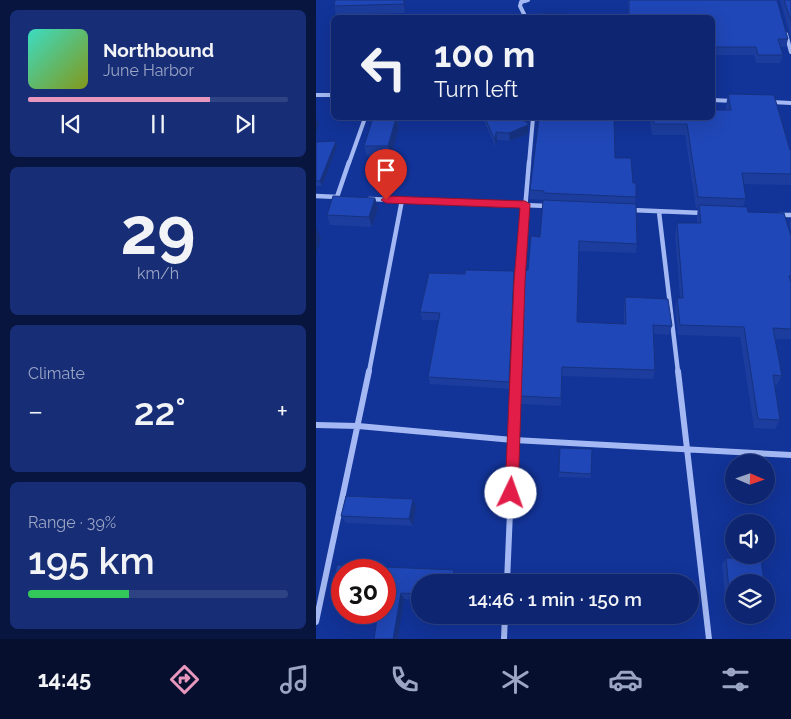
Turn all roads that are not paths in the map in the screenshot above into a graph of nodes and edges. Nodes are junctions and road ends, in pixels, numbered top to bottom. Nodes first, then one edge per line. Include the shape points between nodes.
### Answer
1 (528, 0) edge
2 (524, 15) edge
3 (784, 26) edge
4 (791, 52) edge
5 (316, 95) edge
6 (331, 95) edge
7 (715, 100) edge
8 (742, 101) edge
9 (761, 102) edge
10 (791, 103) edge
11 (364, 120) edge
12 (534, 120) edge
13 (316, 196) edge
14 (337, 197) junction
15 (347, 197) edge
16 (365, 198) edge
17 (402, 200) junction
18 (525, 204) junction
19 (554, 206) edge
20 (620, 210) edge
21 (659, 212) junction
22 (706, 213) edge
23 (773, 214) edge
24 (782, 215) junction
25 (791, 215) edge
26 (784, 223) edge
27 (316, 425) edge
28 (358, 426) junction
29 (514, 440) junction
30 (687, 448) junction
31 (791, 455) edge
32 (507, 574) edge
33 (316, 622) edge
34 (505, 624) edge
35 (504, 639) edge
36 (709, 639) edge

1 - 2 street via 521,2 520,6
3 - 4 street
5 - 6 street
7 - 8 street
9 - 10 street
11 - 14 street
12 - 18 street
13 - 14 street
14 - 15 street
16 - 17 street
17 - 18 street
17 - 28 street
18 - 19 street
18 - 29 street
20 - 21 street
21 - 22 street
21 - 30 street
23 - 24 street
24 - 25 street
24 - 26 street
27 - 28 street
28 - 29 street
28 - 33 street
29 - 30 street
29 - 32 street
30 - 31 street
30 - 36 street
34 - 35 street

